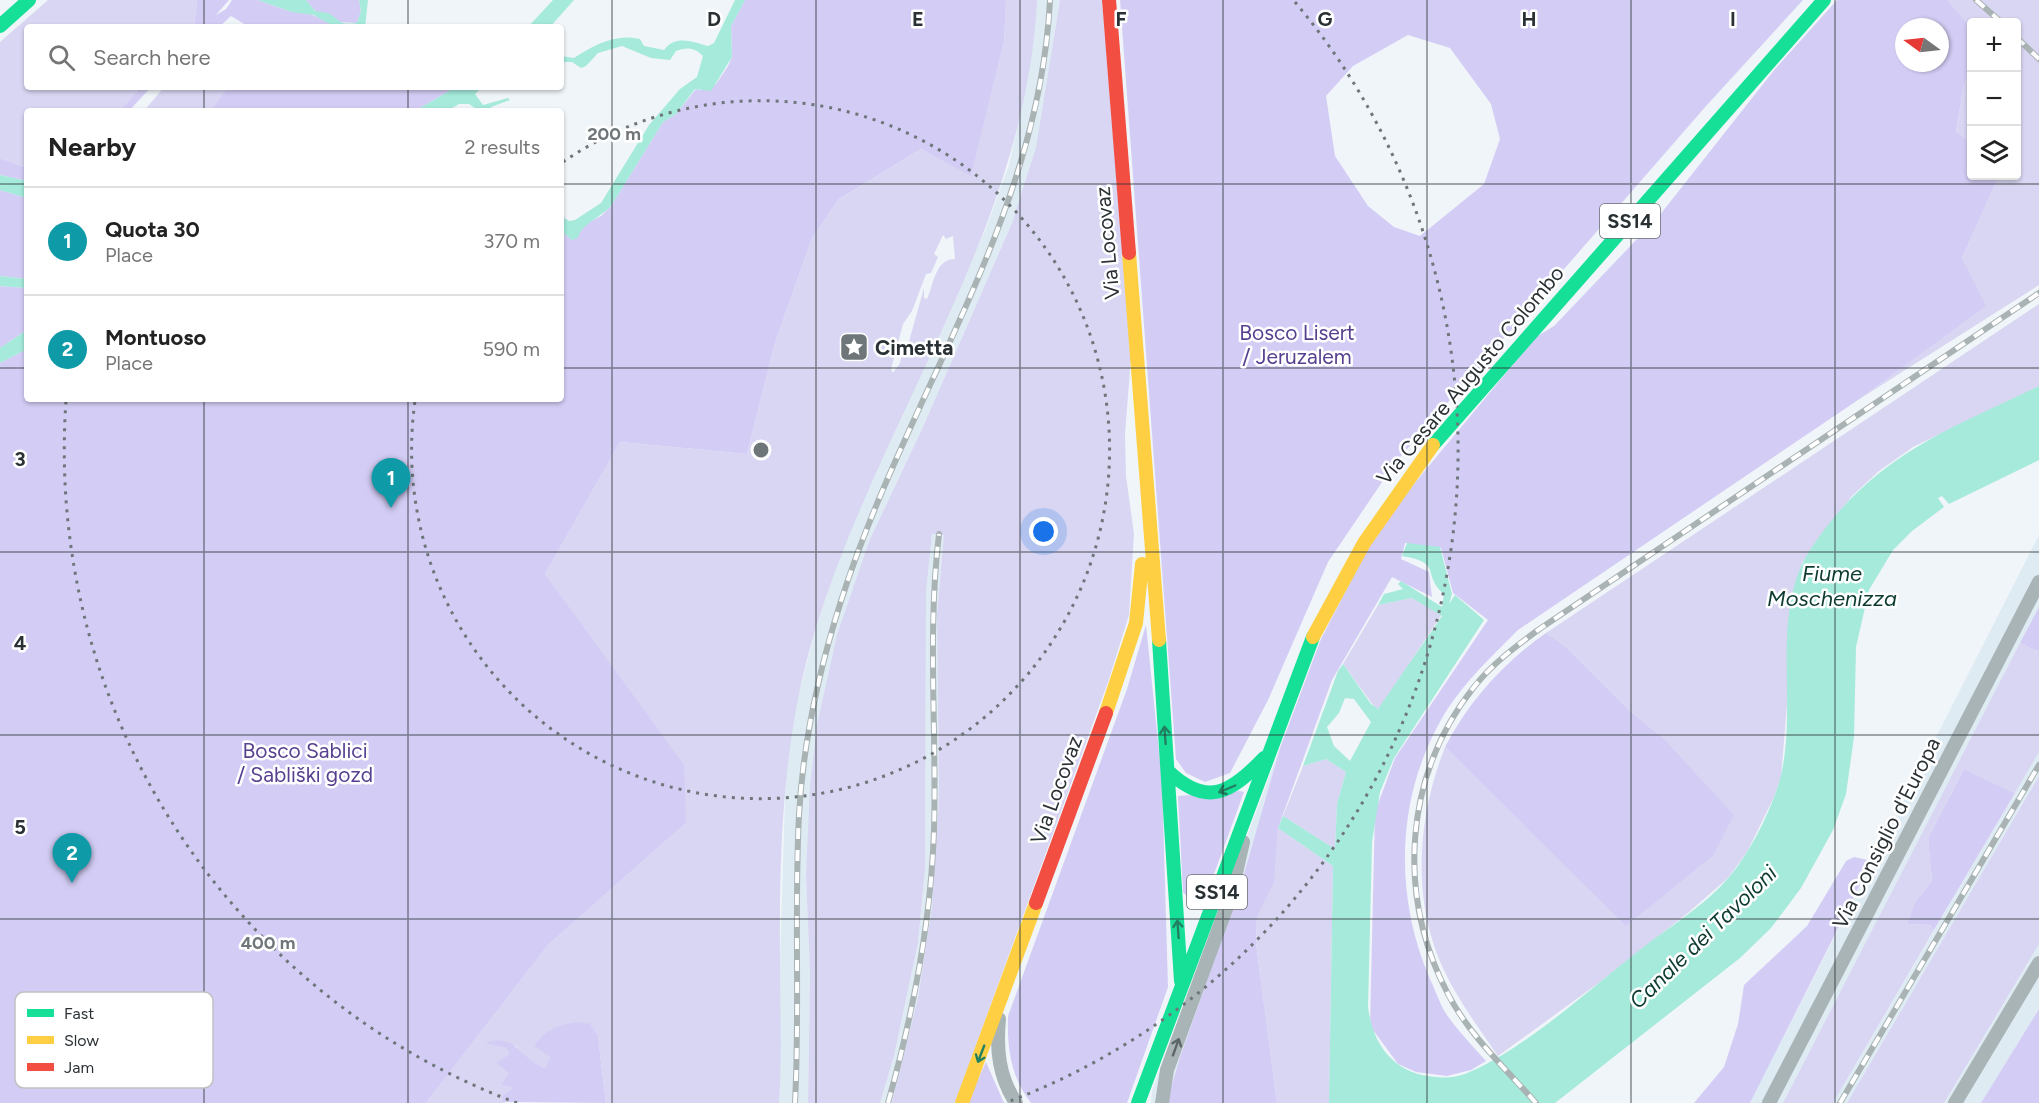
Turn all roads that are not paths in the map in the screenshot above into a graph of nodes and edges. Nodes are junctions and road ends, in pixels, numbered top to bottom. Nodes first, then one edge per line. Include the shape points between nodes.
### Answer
1 (29, 0) edge
2 (1109, 0) edge
3 (1824, 0) edge
4 (0, 26) edge
5 (1145, 482) junction
6 (2039, 582) edge
7 (1270, 751) junction
8 (1168, 771) junction
9 (1253, 797) junction
10 (2039, 963) edge
11 (1181, 988) junction
12 (1000, 1005) junction
13 (962, 1103) edge
14 (1016, 1103) edge
15 (1138, 1103) edge
16 (1162, 1103) edge
17 (1769, 1103) edge
18 (1955, 1103) edge

1 - 4 main road
2 - 5 main road, Via Locovaz
3 - 7 main road, Via Cesare Augusto Colombo / SS14 via 1435,442 1399,490 1377,520 1322,617
8 -> 5 main road, Via Locovaz
5 - 12 main road, Via Locovaz via 1136,623
6 - 17 street, Via Consiglio d'Europa
7 -> 8 main road via 1241,783 1213,795 1190,790
7 - 9 main road, Via Cesare Augusto Colombo / SS14
11 -> 8 main road, Via Locovaz
9 - 11 main road, Via Cesare Augusto Colombo / SS14
16 -> 9 street via 1167,1070 1231,895
10 - 18 street
11 - 15 main road, Via Cesare Augusto Colombo / SS14
12 -> 13 main road, Via Locovaz
12 - 14 street via 998,1056 1002,1077

